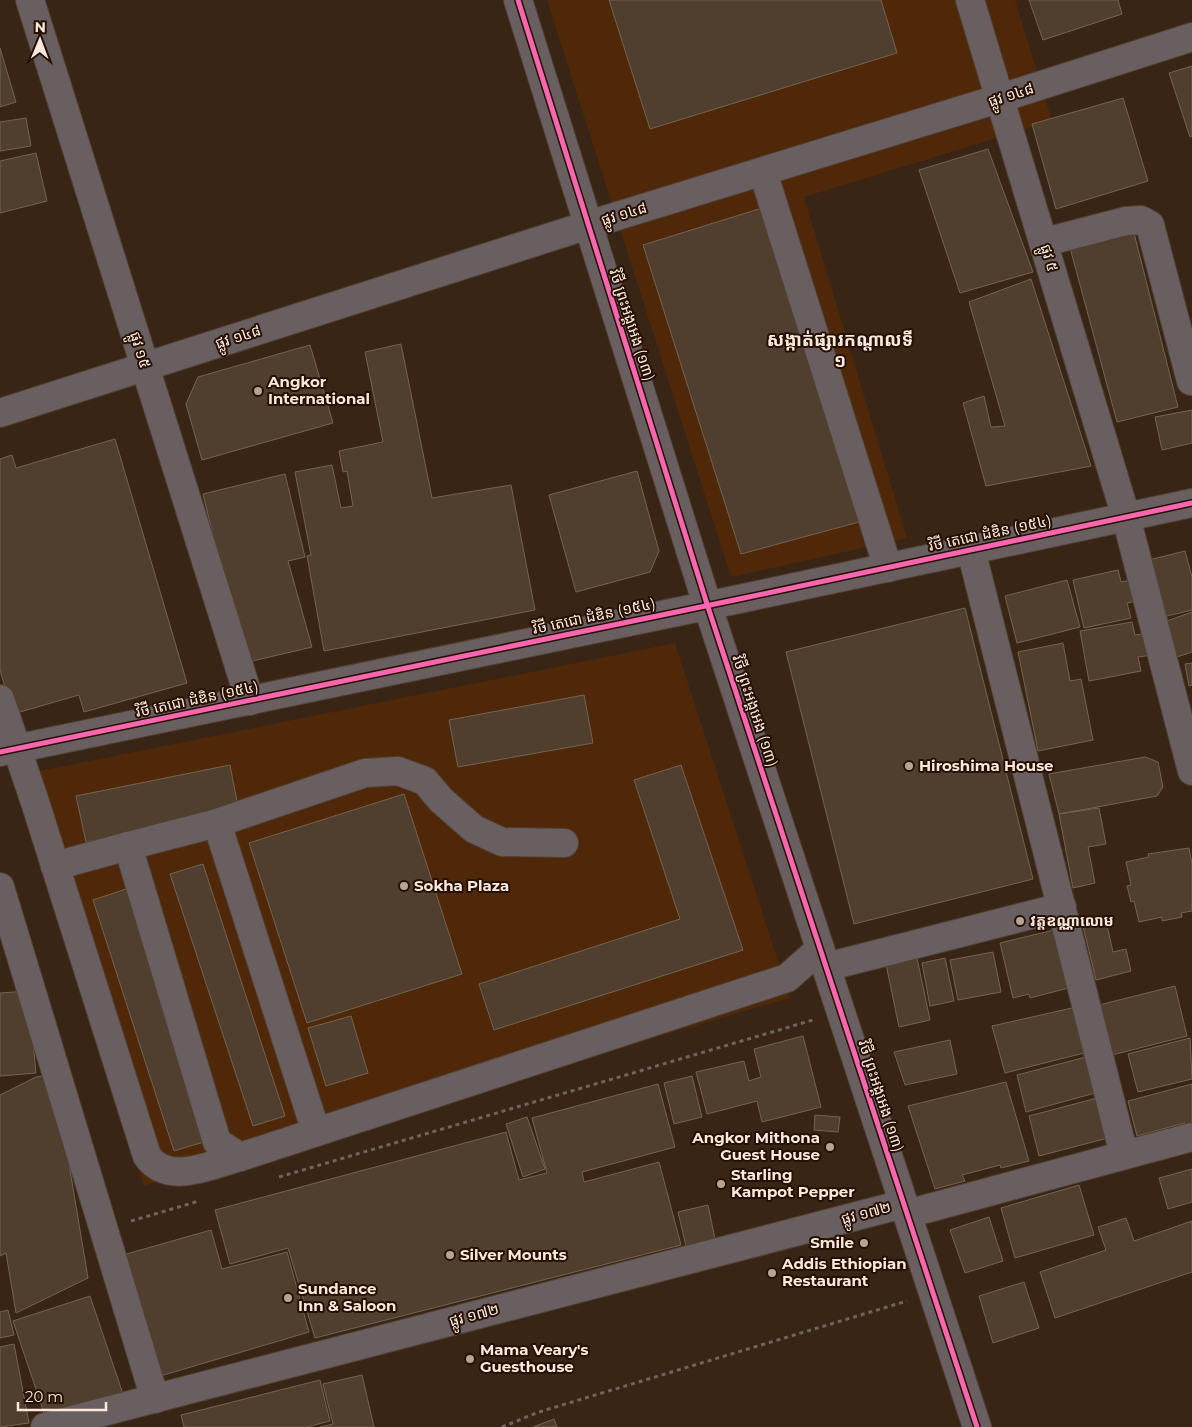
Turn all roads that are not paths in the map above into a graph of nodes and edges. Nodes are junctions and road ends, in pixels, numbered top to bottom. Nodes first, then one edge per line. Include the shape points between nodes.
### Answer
1 (30, 0) edge
2 (518, 0) edge
3 (970, 0) edge
4 (1192, 37) edge
5 (1001, 98) junction
6 (763, 172) junction
7 (588, 225) junction
8 (1044, 242) junction
9 (145, 367) junction
10 (1190, 381) dead end
11 (0, 413) edge
12 (1192, 503) edge
13 (1126, 517) junction
14 (972, 550) junction
15 (888, 568) junction
16 (707, 604) junction
17 (0, 699) edge
18 (250, 701) junction
19 (8, 750) edge
20 (1192, 771) edge
21 (218, 823) junction
22 (564, 843) dead end
23 (128, 846) junction
24 (55, 866) junction
25 (0, 887) edge
26 (1062, 907) junction
27 (823, 958) junction
28 (316, 1132) junction
29 (1192, 1137) edge
30 (1124, 1155) junction
31 (240, 1157) junction
32 (905, 1209) junction
33 (155, 1398) junction
34 (45, 1427) edge
35 (977, 1427) edge

1 - 9 street, ផ្លូវ ១៥
2 - 7 street, វិថី ព្រះអង្គអេង (១៣)
3 - 5 street, ផ្លូវ ៥
4 - 5 street, ផ្លូវ ១៤៨
5 - 6 street, ផ្លូវ ១៤៨
5 - 8 street, ផ្លូវ ៥
6 - 7 street, ផ្លូវ ១៤៨
6 - 15 street
7 - 9 street, ផ្លូវ ១៤៨
7 - 16 street, វិថី ព្រះអង្គអេង (១៣)
8 - 10 street via 1126,221 1142,220 1150,226
8 - 13 street, ផ្លូវ ៥
9 - 11 street, ផ្លូវ ១៤៨
9 - 18 street, ផ្លូវ ១៥
12 - 13 street, វិថី តេជោ ដំឌិន (១៥៤)
13 - 14 street, វិថី តេជោ ដំឌិន (១៥៤)
13 - 20 street, ផ្លូវ ៥
14 - 15 street, វិថី តេជោ ដំឌិន (១៥៤)
14 - 26 street
15 - 16 street, វិថី តេជោ ដំឌិន (១៥៤)
16 - 18 street, វិថី តេជោ ដំឌិន (១៥៤)
16 - 27 street, វិថី ព្រះអង្គអេង (១៣)
17 - 19 street
18 - 19 street, វិថី តេជោ ដំឌិន (១៥៤)
19 - 24 street
21 - 22 street via 365,773 398,771 425,781 474,829 502,842
21 - 23 street
21 - 28 street
23 - 24 street
23 - 31 street via 217,1142
24 - 31 street via 147,1156 154,1166 168,1172 184,1172
25 - 33 street
26 - 27 street
26 - 30 street
27 - 28 street via 787,978
27 - 32 street, វិថី ព្រះអង្គអេង (១៣)
28 - 31 street
29 - 30 street, ផ្លូវ ១៧២
30 - 32 street, ផ្លូវ ១៧២
32 - 33 street, ផ្លូវ ១៧២
32 - 35 street, វិថី ព្រះអង្គអេង (១៣)
33 - 34 street, ផ្លូវ ១៧២

